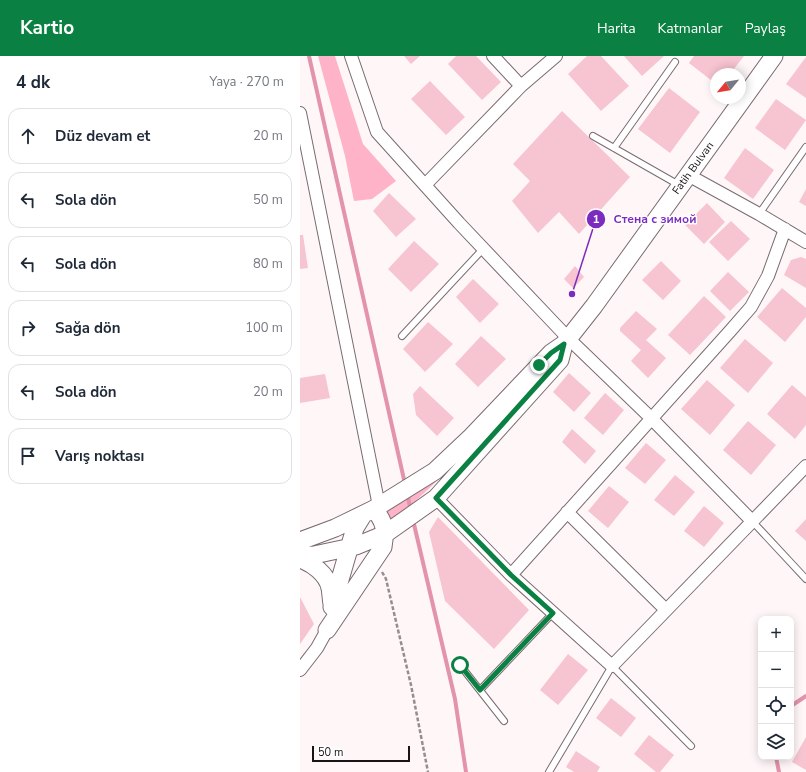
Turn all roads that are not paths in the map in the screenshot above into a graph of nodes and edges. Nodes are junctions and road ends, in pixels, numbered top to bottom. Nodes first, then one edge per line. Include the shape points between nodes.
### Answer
1 (351, 56) edge
2 (493, 56) edge
3 (556, 56) edge
4 (774, 56) edge
5 (675, 62) dead end
6 (521, 86) junction
7 (300, 113) edge
8 (593, 136) dead end
9 (806, 147) edge
10 (614, 148) junction
11 (684, 180) junction
12 (425, 185) junction
13 (759, 214) junction
14 (785, 229) junction
15 (806, 242) edge
16 (483, 249) junction
17 (402, 336) dead end
18 (566, 341) junction
19 (652, 418) junction
20 (806, 466) edge
21 (432, 501) junction
22 (375, 509) junction
23 (567, 512) junction
24 (752, 521) junction
25 (390, 530) junction
26 (300, 541) edge
27 (350, 548) junction
28 (300, 557) edge
29 (511, 575) junction
30 (806, 579) edge
31 (332, 607) junction
32 (666, 610) junction
33 (553, 613) junction
34 (327, 630) junction
35 (460, 665) dead end
36 (612, 666) junction
37 (300, 670) edge
38 (480, 690) junction
39 (504, 720) dead end
40 (691, 746) dead end
41 (549, 772) edge

1 - 12 street via 377,132
2 - 6 street
3 - 6 street
4 - 11 street, Fatih Bulvarı
5 - 10 lane
6 - 12 street
7 - 22 street
8 - 10 lane
9 - 13 lane
10 - 11 lane
11 - 13 street
11 - 18 street, Fatih Bulvarı
12 - 16 street
13 - 14 street
14 - 15 street
14 - 19 street via 768,276 751,307
16 - 17 lane
16 - 18 street
18 - 19 street
18 - 21 street via 560,360
18 - 22 street via 551,353 436,471
19 - 23 street
19 - 24 street
20 - 24 street
21 - 25 street
21 - 29 street
22 - 25 street
22 - 26 street
22 - 27 street via 355,528
23 - 29 street
23 - 32 street
24 - 30 lane
24 - 32 street
25 - 27 street
25 - 34 street via 383,547
27 - 28 street
27 - 31 street
28 - 31 street via 322,573 330,586
29 - 33 street
31 - 34 street
32 - 36 street
33 - 36 street
33 - 38 lane
34 - 37 street
35 - 38 lane
36 - 40 lane
36 - 41 lane
38 - 39 lane

